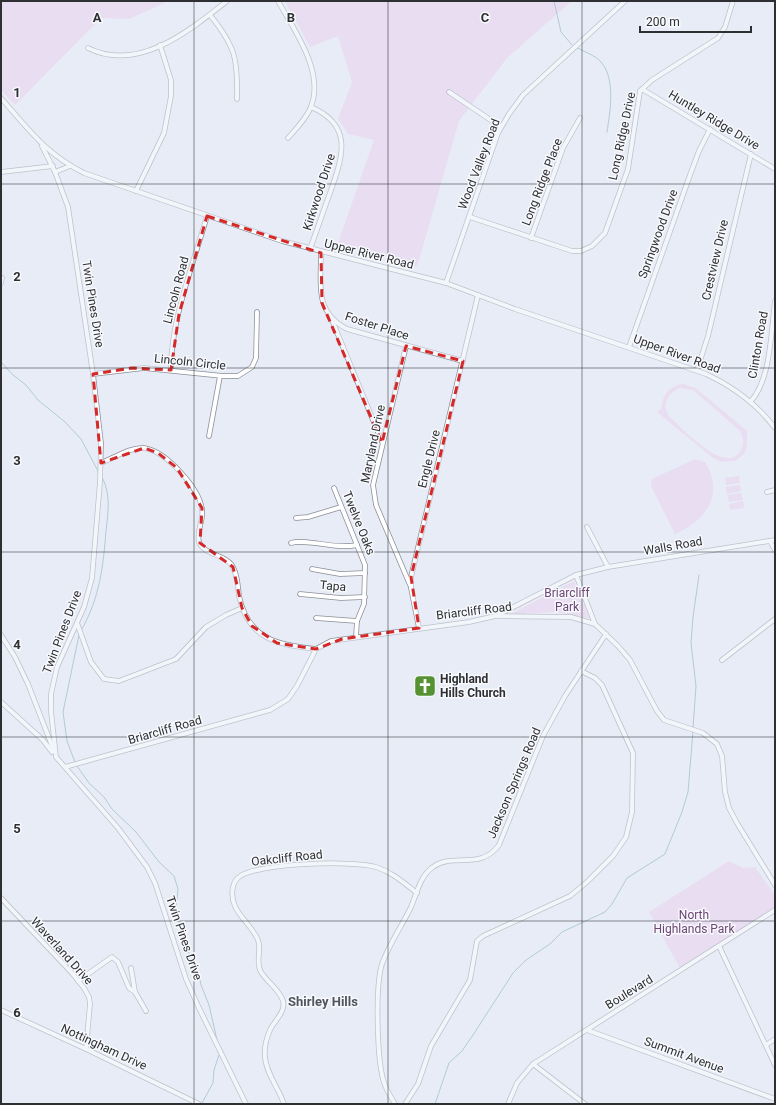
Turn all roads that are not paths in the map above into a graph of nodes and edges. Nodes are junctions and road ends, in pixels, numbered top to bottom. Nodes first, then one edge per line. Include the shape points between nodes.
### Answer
1 (227, 1) edge
2 (278, 1) edge
3 (625, 1) edge
4 (733, 1) edge
5 (210, 14) junction
6 (160, 45) junction
7 (88, 48) dead end
8 (642, 89) junction
9 (449, 92) dead end
10 (1, 98) edge
11 (237, 99) dead end
12 (311, 107) junction
13 (580, 118) dead end
14 (501, 126) junction
15 (710, 129) junction
16 (288, 138) dead end
17 (42, 146) junction
18 (751, 154) junction
19 (53, 166) junction
20 (70, 166) junction
21 (775, 169) edge
22 (1, 172) edge
23 (55, 172) junction
24 (136, 191) junction
25 (207, 216) junction
26 (470, 216) junction
27 (531, 238) junction
28 (310, 249) junction
29 (321, 252) junction
30 (2, 278) dead end
31 (1, 283) edge
32 (446, 283) junction
33 (478, 294) junction
34 (775, 301) edge
35 (257, 312) dead end
36 (332, 320) junction
37 (406, 346) junction
38 (629, 347) junction
39 (463, 361) junction
40 (171, 370) junction
41 (698, 370) junction
42 (93, 374) junction
43 (220, 376) junction
44 (750, 401) junction
45 (775, 428) edge
46 (209, 436) dead end
47 (382, 443) junction
48 (102, 463) junction
49 (334, 488) dead end
50 (775, 490) edge
51 (767, 492) dead end
52 (341, 506) junction
53 (296, 518) dead end
54 (588, 527) dead end
55 (773, 540) edge
56 (291, 543) dead end
57 (357, 545) junction
58 (775, 550) edge
59 (608, 567) junction
60 (312, 569) dead end
61 (365, 573) junction
62 (576, 575) junction
63 (411, 588) junction
64 (300, 594) dead end
65 (365, 597) junction
66 (242, 608) junction
67 (495, 616) junction
68 (316, 618) dead end
69 (775, 619) edge
70 (357, 620) junction
71 (78, 623) junction
72 (595, 624) junction
73 (419, 628) junction
74 (606, 634) junction
75 (1, 635) edge
76 (356, 637) junction
77 (316, 649) junction
78 (722, 660) dead end
79 (581, 671) junction
80 (2, 705) edge
81 (56, 757) junction
82 (65, 767) junction
83 (775, 885) edge
84 (417, 893) junction
85 (1, 898) edge
86 (775, 910) edge
87 (719, 946) junction
88 (131, 968) dead end
89 (78, 981) junction
90 (135, 992) junction
91 (1, 1010) edge
92 (146, 1011) dead end
93 (587, 1030) junction
94 (775, 1039) edge
95 (766, 1045) junction
96 (86, 1049) junction
97 (533, 1064) junction
98 (775, 1065) edge
99 (775, 1099) edge
100 (199, 1104) edge
101 (246, 1104) edge
102 (284, 1104) edge
103 (395, 1104) edge
104 (405, 1104) edge
105 (508, 1104) edge
106 (585, 1104) edge

1 - 5 street
2 - 12 street via 311,65 314,82
3 - 14 street, Wood Valley Road via 523,95
4 - 8 street, Long Ridge Drive via 725,27 718,38
5 - 6 street via 187,32
5 - 11 street via 225,34 234,53 237,64
6 - 7 street via 118,56 105,55
6 - 24 street via 171,80 171,96 164,133
8 - 15 street, Huntley Ridge Drive
8 - 27 street, Long Ridge Drive via 638,100 628,169 602,238 592,246 578,251
9 - 14 street
10 - 17 street, Upper River Road
12 - 16 street
12 - 28 street, Kirkwood Drive via 334,123 340,133 343,147 341,163
13 - 27 street, Long Ridge Place via 564,148
14 - 26 street, Wood Valley Road
15 - 18 street, Huntley Ridge Drive
15 - 38 street, Springwood Drive via 692,169
17 - 19 street, Twin Pines Drive
17 - 20 street, Upper River Road
18 - 21 street, Huntley Ridge Drive
18 - 41 street, Crestview Drive
19 - 22 street
19 - 23 street, Twin Pines Drive
20 - 23 street
20 - 24 street, Upper River Road
23 - 42 street, Twin Pines Drive via 68,207
24 - 25 street, Upper River Road
25 - 28 street, Upper River Road
25 - 40 street, Lincoln Road via 179,314 172,348
26 - 27 street, Long Ridge Place
26 - 32 street, Wood Valley Road
28 - 29 street, Upper River Road
29 - 32 street, Upper River Road
29 - 36 street, Foster Place via 321,298
30 - 31 street
32 - 33 street, Upper River Road
33 - 38 street, Upper River Road
33 - 39 street, Engle Drive
34 - 44 street, Clinton Road via 764,380
35 - 43 street, Lincoln Circle via 257,350 254,363 238,376
36 - 37 street, Foster Place via 346,329
36 - 47 street
37 - 39 street, Foster Place
37 - 47 street, Maryland Drive
38 - 41 street, Upper River Road
39 - 63 street, Engle Drive via 411,577
40 - 42 street, Lincoln Circle via 132,368
40 - 43 street, Lincoln Circle
41 - 44 street, Upper River Road via 725,382
42 - 48 street, Twin Pines Drive
43 - 46 street
44 - 45 street
47 - 63 street, Maryland Drive via 374,478 374,496
48 - 66 street via 144,448 158,453 177,468 194,491 202,508 200,543 206,550 227,560 233,567
48 - 71 street, Twin Pines Drive via 92,578
49 - 52 street, Twelve Oaks
50 - 51 street
52 - 53 street via 308,517
52 - 57 street, Twelve Oaks
54 - 59 street
55 - 58 street
55 - 59 street, Walls Road
56 - 57 street via 338,547
57 - 61 street, Twelve Oaks via 365,565
59 - 62 street, Walls Road
60 - 61 street via 340,574
61 - 65 street, Twelve Oaks
62 - 67 street, Walls Road
62 - 72 street
63 - 73 street, Engle Drive
64 - 65 street, Tapa via 341,598
65 - 70 street, Twelve Oaks via 364,606
66 - 71 street via 206,627 176,659 119,681 104,679 93,667
66 - 77 street via 252,626 270,640 287,646
67 - 72 street, Briarcliff Road via 561,616
67 - 73 street, Briarcliff Road
68 - 70 street
69 - 78 street
70 - 76 street, Twelve Oaks
71 - 81 street, Twin Pines Drive via 57,668 51,694
72 - 74 street, Briarcliff Road
73 - 76 street, Briarcliff Road
74 - 79 street, Jackson Springs Road
74 - 83 street, Briarcliff Road via 630,660 660,716 667,722 695,730 714,740 720,749 729,808
75 - 81 street via 28,684
76 - 77 street, Briarcliff Road via 331,641
77 - 82 street, Briarcliff Road via 288,699 270,710
79 - 84 street, Jackson Springs Road via 543,736 496,850 477,860 447,862 435,866 425,874
79 - 104 street via 602,685 633,753 632,812 626,837 613,856 570,896 477,941 470,980 431,1046 418,1084
80 - 81 street via 43,740
81 - 82 street, Twin Pines Drive
82 - 101 street, Twin Pines Drive via 118,828 147,867 155,883 186,978
84 - 102 street, Oakcliff Road via 388,872 376,867 346,863 307,864 256,871 243,874 235,882 233,896 236,910 258,940 259,968 283,1001 283,1010 266,1039 264,1058
84 - 103 street, Jackson Springs Road via 389,948 379,975 380,1064 383,1080
85 - 89 street, Waverland Drive
86 - 87 street, Boulevard
87 - 93 street, Boulevard
87 - 95 street
88 - 90 street
89 - 90 street via 112,957 118,962 129,988
89 - 96 street, Waverland Drive via 89,997 90,1004
90 - 92 street
91 - 96 street, Nottingham Drive
93 - 97 street, Boulevard
93 - 99 street, Summit Avenue
94 - 95 street
95 - 98 street
96 - 100 street, Nottingham Drive
97 - 105 street, Boulevard via 517,1083
97 - 106 street

